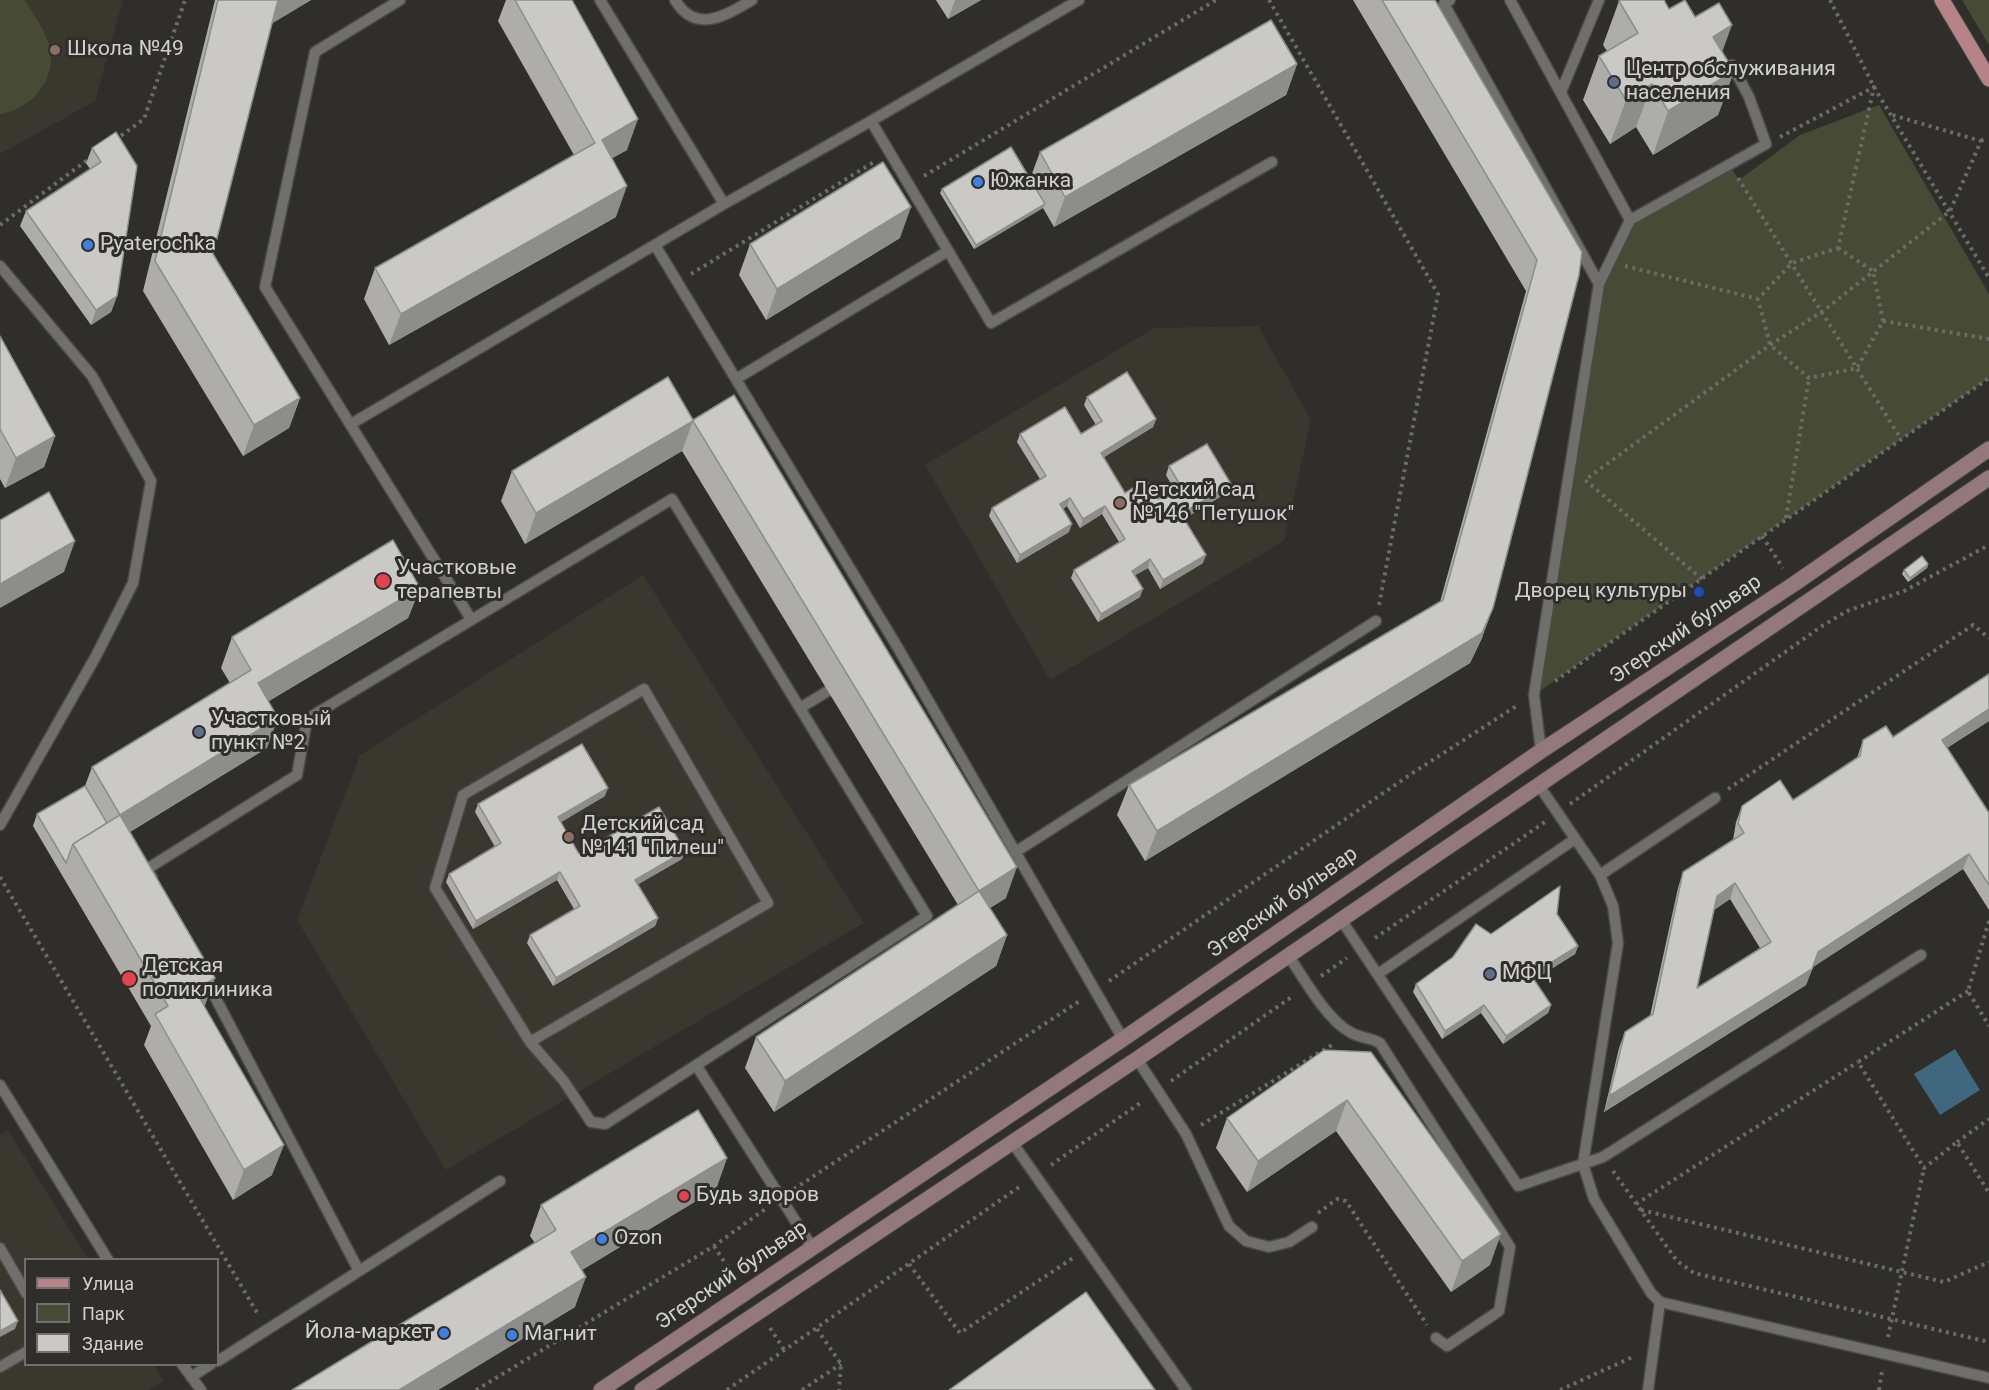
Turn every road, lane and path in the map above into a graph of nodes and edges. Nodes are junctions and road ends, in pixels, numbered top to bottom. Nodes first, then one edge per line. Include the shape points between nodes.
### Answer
1 (185, 0) edge
2 (400, 0) edge
3 (600, 0) edge
4 (675, 0) edge
5 (752, 0) edge
6 (1078, 0) edge
7 (1216, 0) edge
8 (1269, 0) edge
9 (1449, 0) edge
10 (1510, 0) edge
11 (1599, 0) edge
12 (1830, 0) edge
13 (1942, 0) edge
14 (1732, 65) edge
15 (1989, 79) edge
16 (1874, 87) junction
17 (1561, 92) junction
18 (1892, 115) junction
19 (871, 122) junction
20 (1987, 137) dead end
21 (1981, 141) junction
22 (1766, 144) junction
23 (106, 147) edge
24 (890, 152) junction
25 (96, 154) edge
26 (1272, 162) dead end
27 (1729, 165) junction
28 (909, 185) junction
29 (724, 204) junction
30 (1950, 211) junction
31 (1630, 220) junction
32 (0, 225) edge
33 (655, 245) junction
34 (1838, 248) junction
35 (948, 250) junction
36 (1610, 263) junction
37 (1792, 263) junction
38 (0, 266) edge
39 (1873, 271) junction
40 (1989, 278) edge
41 (678, 282) junction
42 (1599, 284) junction
43 (1758, 299) junction
44 (1823, 311) junction
45 (1883, 321) junction
46 (1989, 339) edge
47 (1770, 345) junction
48 (1857, 369) junction
49 (1809, 378) junction
50 (1989, 378) edge
51 (736, 379) junction
52 (351, 424) junction
53 (1901, 439) junction
54 (1989, 449) edge
55 (1989, 478) edge
56 (1786, 519) junction
57 (1762, 536) junction
58 (1786, 573) dead end
59 (1702, 579) junction
60 (471, 619) junction
61 (1376, 621) joint
62 (1989, 638) edge
63 (828, 691) edge
64 (1534, 695) junction
65 (800, 708) junction
66 (1541, 751) junction
67 (1525, 763) junction
68 (1555, 773) junction
69 (1538, 784) junction
70 (1715, 798) joint
71 (0, 825) edge
72 (1575, 839) junction
73 (1017, 851) junction
74 (1600, 875) junction
75 (0, 877) edge
76 (158, 890) edge
77 (1326, 898) junction
78 (1340, 918) junction
79 (1989, 921) edge
80 (1273, 935) junction
81 (1288, 955) junction
82 (1921, 955) dead end
83 (197, 964) edge
84 (1378, 974) junction
85 (1094, 992) junction
86 (1968, 992) junction
87 (1989, 1026) edge
88 (1351, 1033) junction
89 (1123, 1039) junction
90 (530, 1042) junction
91 (1137, 1059) junction
92 (1858, 1062) junction
93 (696, 1065) junction
94 (0, 1085) edge
95 (1989, 1119) edge
96 (1186, 1134) junction
97 (1012, 1142) junction
98 (1957, 1142) junction
99 (1603, 1157) junction
100 (1583, 1164) junction
101 (1924, 1168) junction
102 (500, 1181) dead end
103 (1989, 1193) edge
104 (779, 1199) junction
105 (1636, 1204) junction
106 (1640, 1209) junction
107 (1312, 1227) joint
108 (714, 1246) junction
109 (812, 1247) junction
110 (0, 1248) edge
111 (1087, 1250) junction
112 (107, 1258) edge
113 (1989, 1262) edge
114 (909, 1264) dead end
115 (825, 1267) junction
116 (359, 1271) junction
117 (1902, 1271) junction
118 (733, 1275) dead end
119 (24, 1290) edge
120 (1660, 1302) junction
121 (1892, 1318) junction
122 (770, 1328) dead end
123 (817, 1329) dead end
124 (268, 1331) junction
125 (1436, 1338) joint
126 (1989, 1342) edge
127 (1653, 1348) junction
128 (785, 1351) dead end
129 (24, 1353) edge
130 (1884, 1355) junction
131 (219, 1360) edge
132 (841, 1364) junction
133 (183, 1366) edge
134 (209, 1366) edge
135 (0, 1368) edge
136 (191, 1377) junction
137 (1989, 1378) edge
138 (201, 1390) edge
139 (477, 1390) edge
140 (601, 1390) edge
141 (642, 1390) edge
142 (802, 1390) edge
143 (839, 1390) edge
144 (1186, 1390) edge
145 (1560, 1390) edge
146 (1648, 1390) edge
147 (1879, 1390) edge

1 - 23 path via 144,118
2 - 52 lane via 315,52 265,287
3 - 29 lane
4 - 5 lane via 696,18 710,21
6 - 19 lane
7 - 28 path
8 - 61 path via 1438,294
9 - 42 lane via 1444,4
10 - 17 lane
11 - 17 lane
12 - 16 path
13 - 15 main road
14 - 22 lane
16 - 18 path
16 - 22 path
16 - 34 path
17 - 31 lane
18 - 21 path
18 - 30 path
19 - 24 lane
19 - 29 lane
20 - 21 path
21 - 30 path
22 - 27 lane
24 - 28 lane
24 - 41 path
25 - 32 path
26 - 35 lane via 991,323
27 - 31 lane
27 - 37 path
28 - 35 lane
29 - 33 lane
30 - 39 path
30 - 40 path
31 - 36 lane
33 - 41 lane
33 - 52 lane
34 - 37 path
34 - 39 path
35 - 51 lane
36 - 42 lane
36 - 43 path
37 - 43 path
37 - 44 path
38 - 71 lane via 92,376 151,481 134,583
39 - 44 path
39 - 45 path
41 - 51 lane
42 - 64 lane
43 - 47 path
44 - 47 path
44 - 48 path
45 - 46 path
45 - 48 path
47 - 49 path
47 - 59 path via 1585,480
48 - 49 path
48 - 53 path
49 - 56 path
50 - 53 path
51 - 73 lane
52 - 60 lane
53 - 56 path
54 - 66 main road, Эгерский бульвар
55 - 68 main road
56 - 57 path
57 - 58 path
57 - 59 path
59 - 64 path
60 - 65 lane via 672,499
60 - 76 lane via 307,719 297,775 147,869
61 - 73 lane
62 - 70 path via 1973,626
63 - 65 lane
64 - 66 lane
64 - 85 path via 1414,772
65 - 93 lane via 927,916
66 - 67 main road, Эгерский бульвар
66 - 68 main road
67 - 69 main road
67 - 77 main road, Эгерский бульвар
68 - 69 main road
69 - 72 lane
69 - 78 main road
70 - 74 lane
72 - 74 lane
72 - 84 lane
73 - 85 lane
74 - 100 lane via 1613,906 1618,943
75 - 124 path
77 - 78 main road
77 - 80 main road, Эгерский бульвар
78 - 81 main road
78 - 84 lane
79 - 86 path
80 - 81 main road
80 - 89 main road, Эгерский бульвар
81 - 88 lane via 1337,1022
81 - 91 main road
82 - 99 lane
83 - 116 lane
84 - 100 lane via 1518,1186
85 - 89 lane
85 - 104 path
86 - 87 path
86 - 92 path
88 - 96 path
88 - 125 lane via 1370,1036 1380,1043 1510,1247 1499,1311 1447,1346
89 - 91 main road
89 - 109 main road, Эгерский бульвар
90 - 90 lane via 435,888 463,795 644,689 768,903
90 - 93 lane via 563,1080 591,1122 605,1124
91 - 96 lane
91 - 97 main road
92 - 101 path
92 - 105 path
93 - 104 lane
94 - 112 lane
95 - 98 path
96 - 107 lane via 1229,1226 1246,1241 1269,1247 1289,1242
97 - 111 lane
97 - 115 main road
98 - 101 path
98 - 103 path
99 - 100 lane
99 - 105 path
100 - 120 lane via 1594,1199
101 - 117 path
102 - 116 lane
104 - 108 path
104 - 109 lane
105 - 106 path
106 - 117 path
106 - 121 path via 1677,1261 1694,1273
107 - 125 path via 1319,1211 1337,1199 1346,1201
108 - 118 path
108 - 139 path
109 - 115 main road
109 - 140 main road, Эгерский бульвар
110 - 119 lane
111 - 114 path via 960,1333
111 - 144 lane
113 - 117 path via 1944,1282
115 - 141 main road
116 - 124 lane
117 - 121 path
120 - 127 lane
120 - 130 lane
121 - 126 path
121 - 130 path
122 - 128 path
123 - 132 path
124 - 131 lane
127 - 145 path
127 - 146 lane
129 - 135 lane
130 - 137 lane
130 - 147 path
132 - 142 path
132 - 143 path
133 - 136 lane
134 - 136 lane
136 - 138 lane

